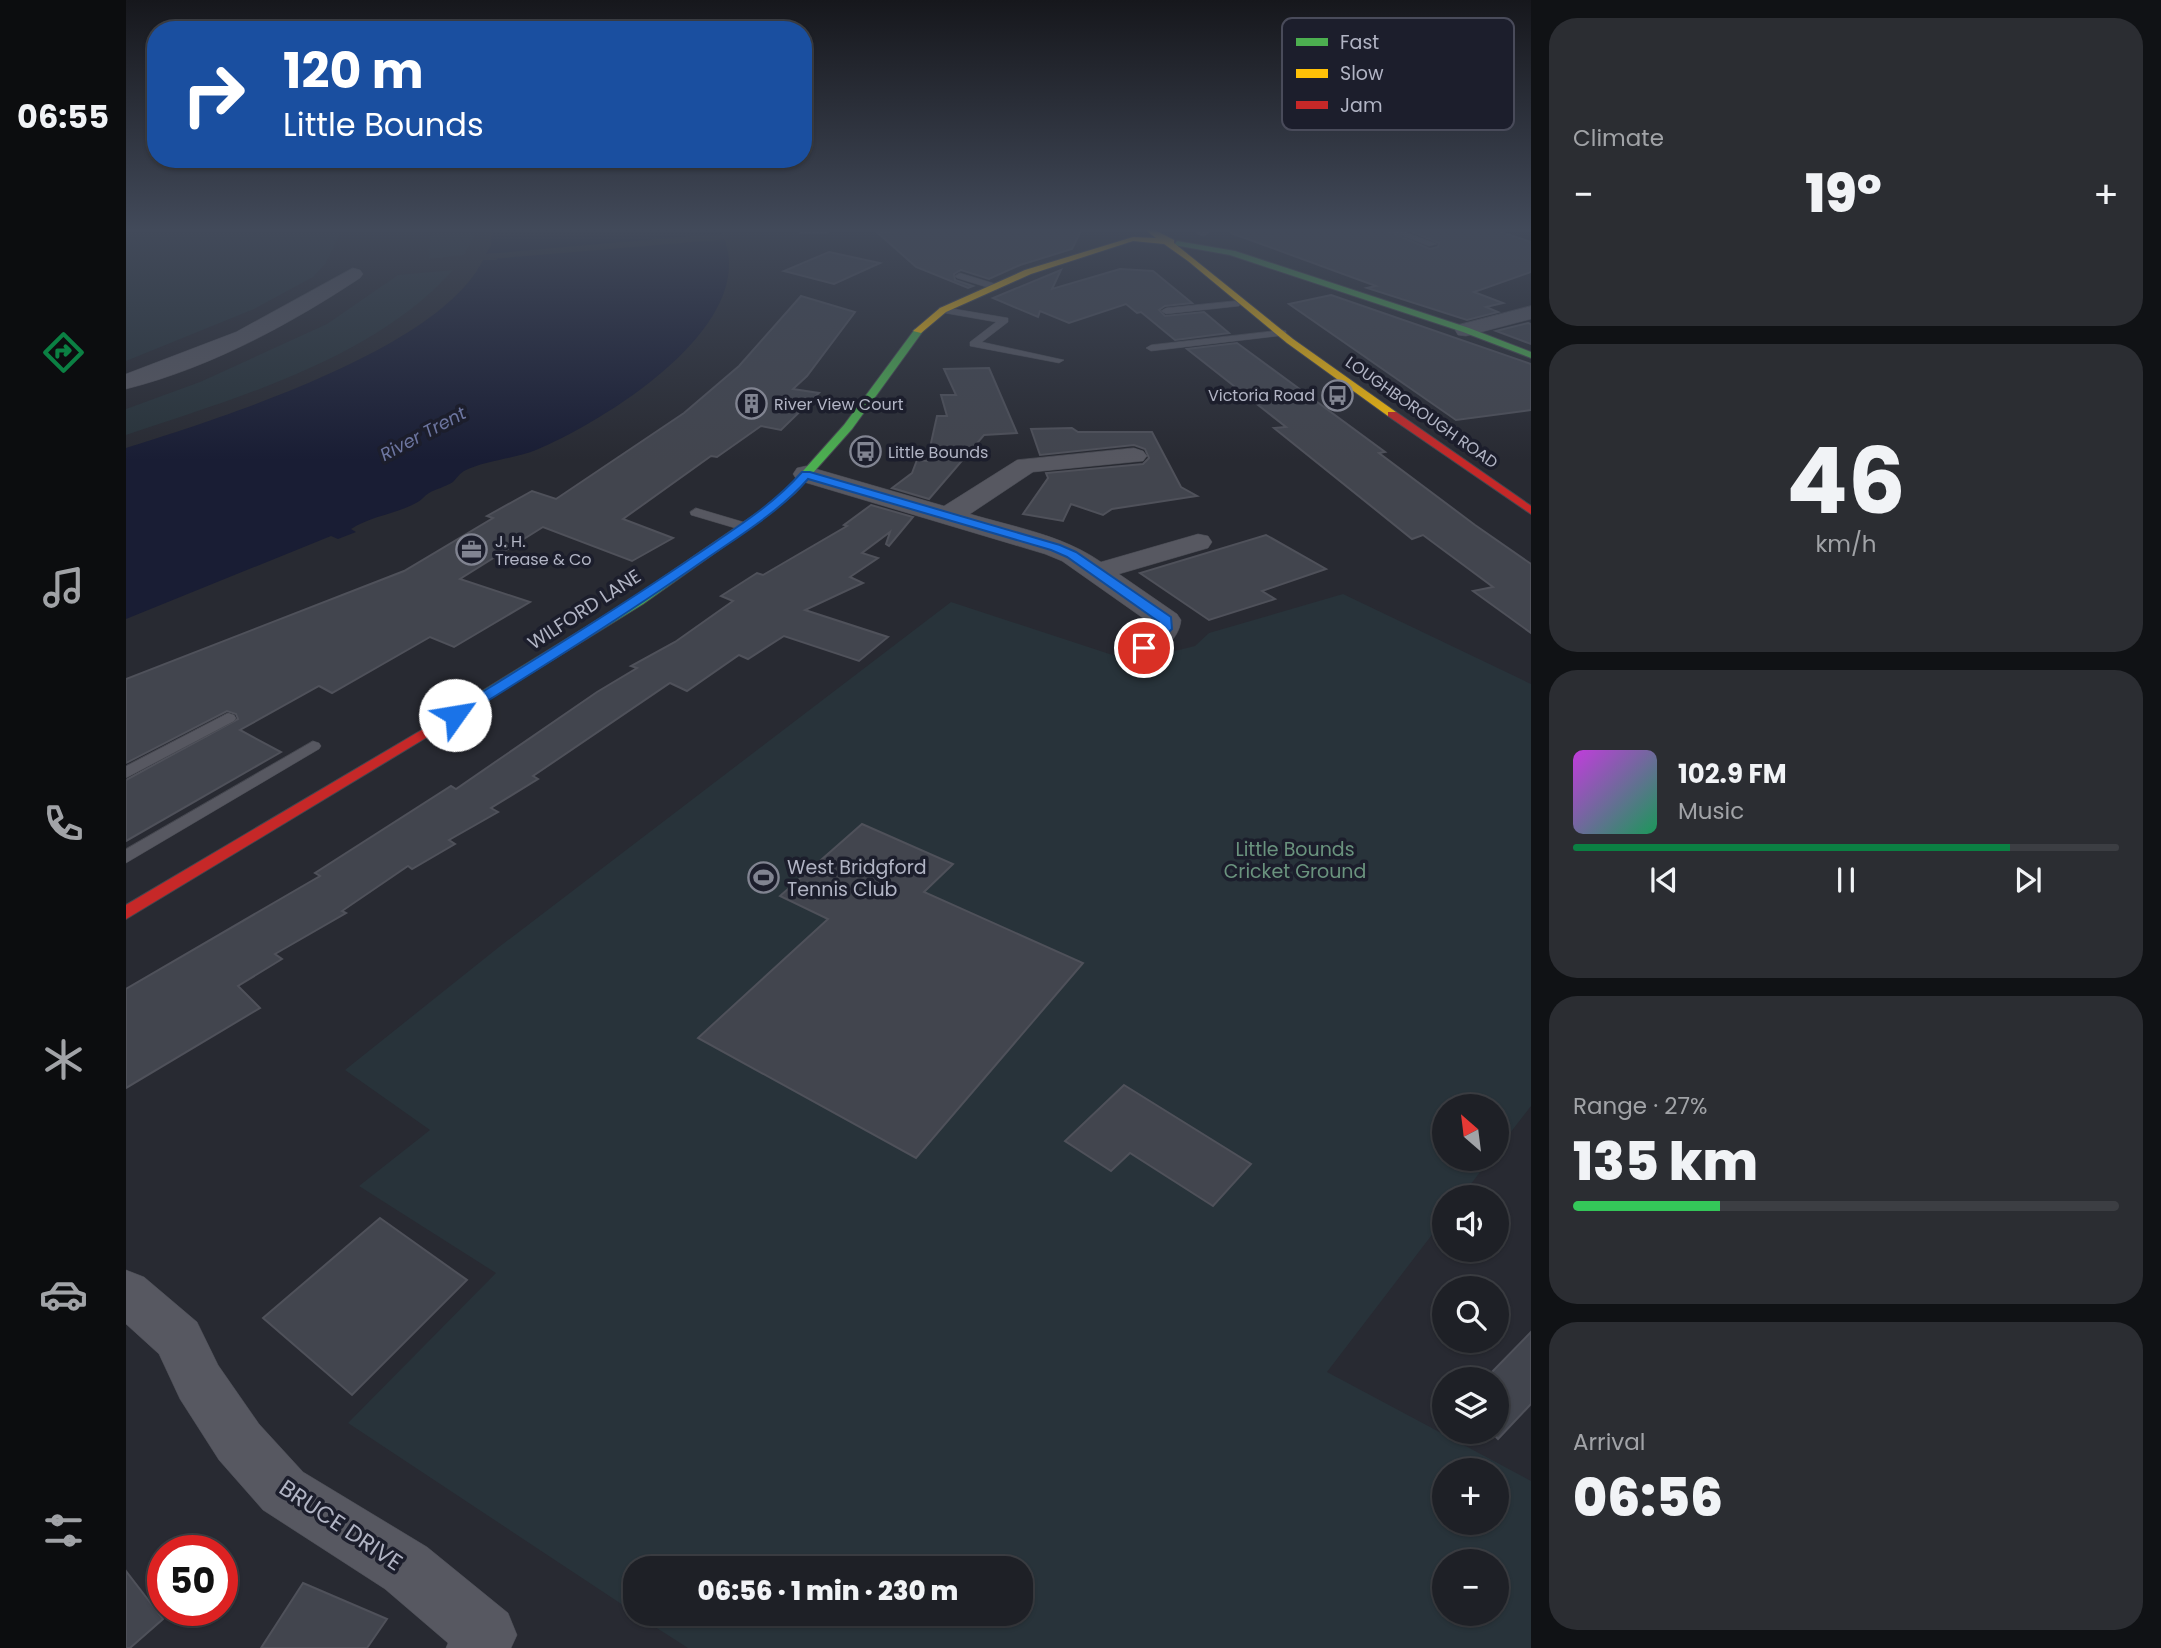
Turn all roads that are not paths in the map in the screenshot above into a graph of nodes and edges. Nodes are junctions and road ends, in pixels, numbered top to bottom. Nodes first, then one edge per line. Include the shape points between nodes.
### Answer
1 (302, 306) edge
2 (950, 306) edge
3 (1206, 306) edge
4 (1243, 306) edge
5 (1391, 306) edge
6 (943, 310) junction
7 (1166, 311) dead end
8 (1531, 312) edge
9 (1466, 330) junction
10 (1282, 333) junction
11 (1531, 355) edge
12 (1162, 357) dead end
13 (1059, 360) dead end
14 (126, 382) edge
15 (1134, 456) dead end
16 (806, 474) junction
17 (1531, 511) edge
18 (696, 512) dead end
19 (947, 516) junction
20 (744, 527) junction
21 (1198, 542) dead end
22 (1096, 572) junction
23 (1144, 648) dead end
24 (228, 718) dead end
25 (313, 746) dead end
26 (126, 773) edge
27 (126, 857) edge
28 (126, 913) edge
29 (126, 1292) edge
30 (477, 1648) edge

1 - 14 street via 174,366
2 - 6 main road, WILFORD LANE
3 - 7 lane
4 - 10 main road, LOUGHBOROUGH ROAD
5 - 9 main road
6 - 13 lane via 1004,320 974,344
6 - 16 main road, WILFORD LANE via 921,327 848,427
8 - 9 street
9 - 11 main road
10 - 12 lane via 1147,344
10 - 17 main road, LOUGHBOROUGH ROAD
15 - 19 street via 1026,466
16 - 19 street
16 - 20 main road, WILFORD LANE
18 - 20 lane
19 - 22 street via 1055,548
20 - 28 main road, WILFORD LANE via 638,601
21 - 22 street
22 - 23 street via 1166,620 1165,629
24 - 26 lane
25 - 27 lane
29 - 30 street, BRUCE DRIVE via 178,1338 199,1382 239,1442 284,1491 406,1568 486,1635

